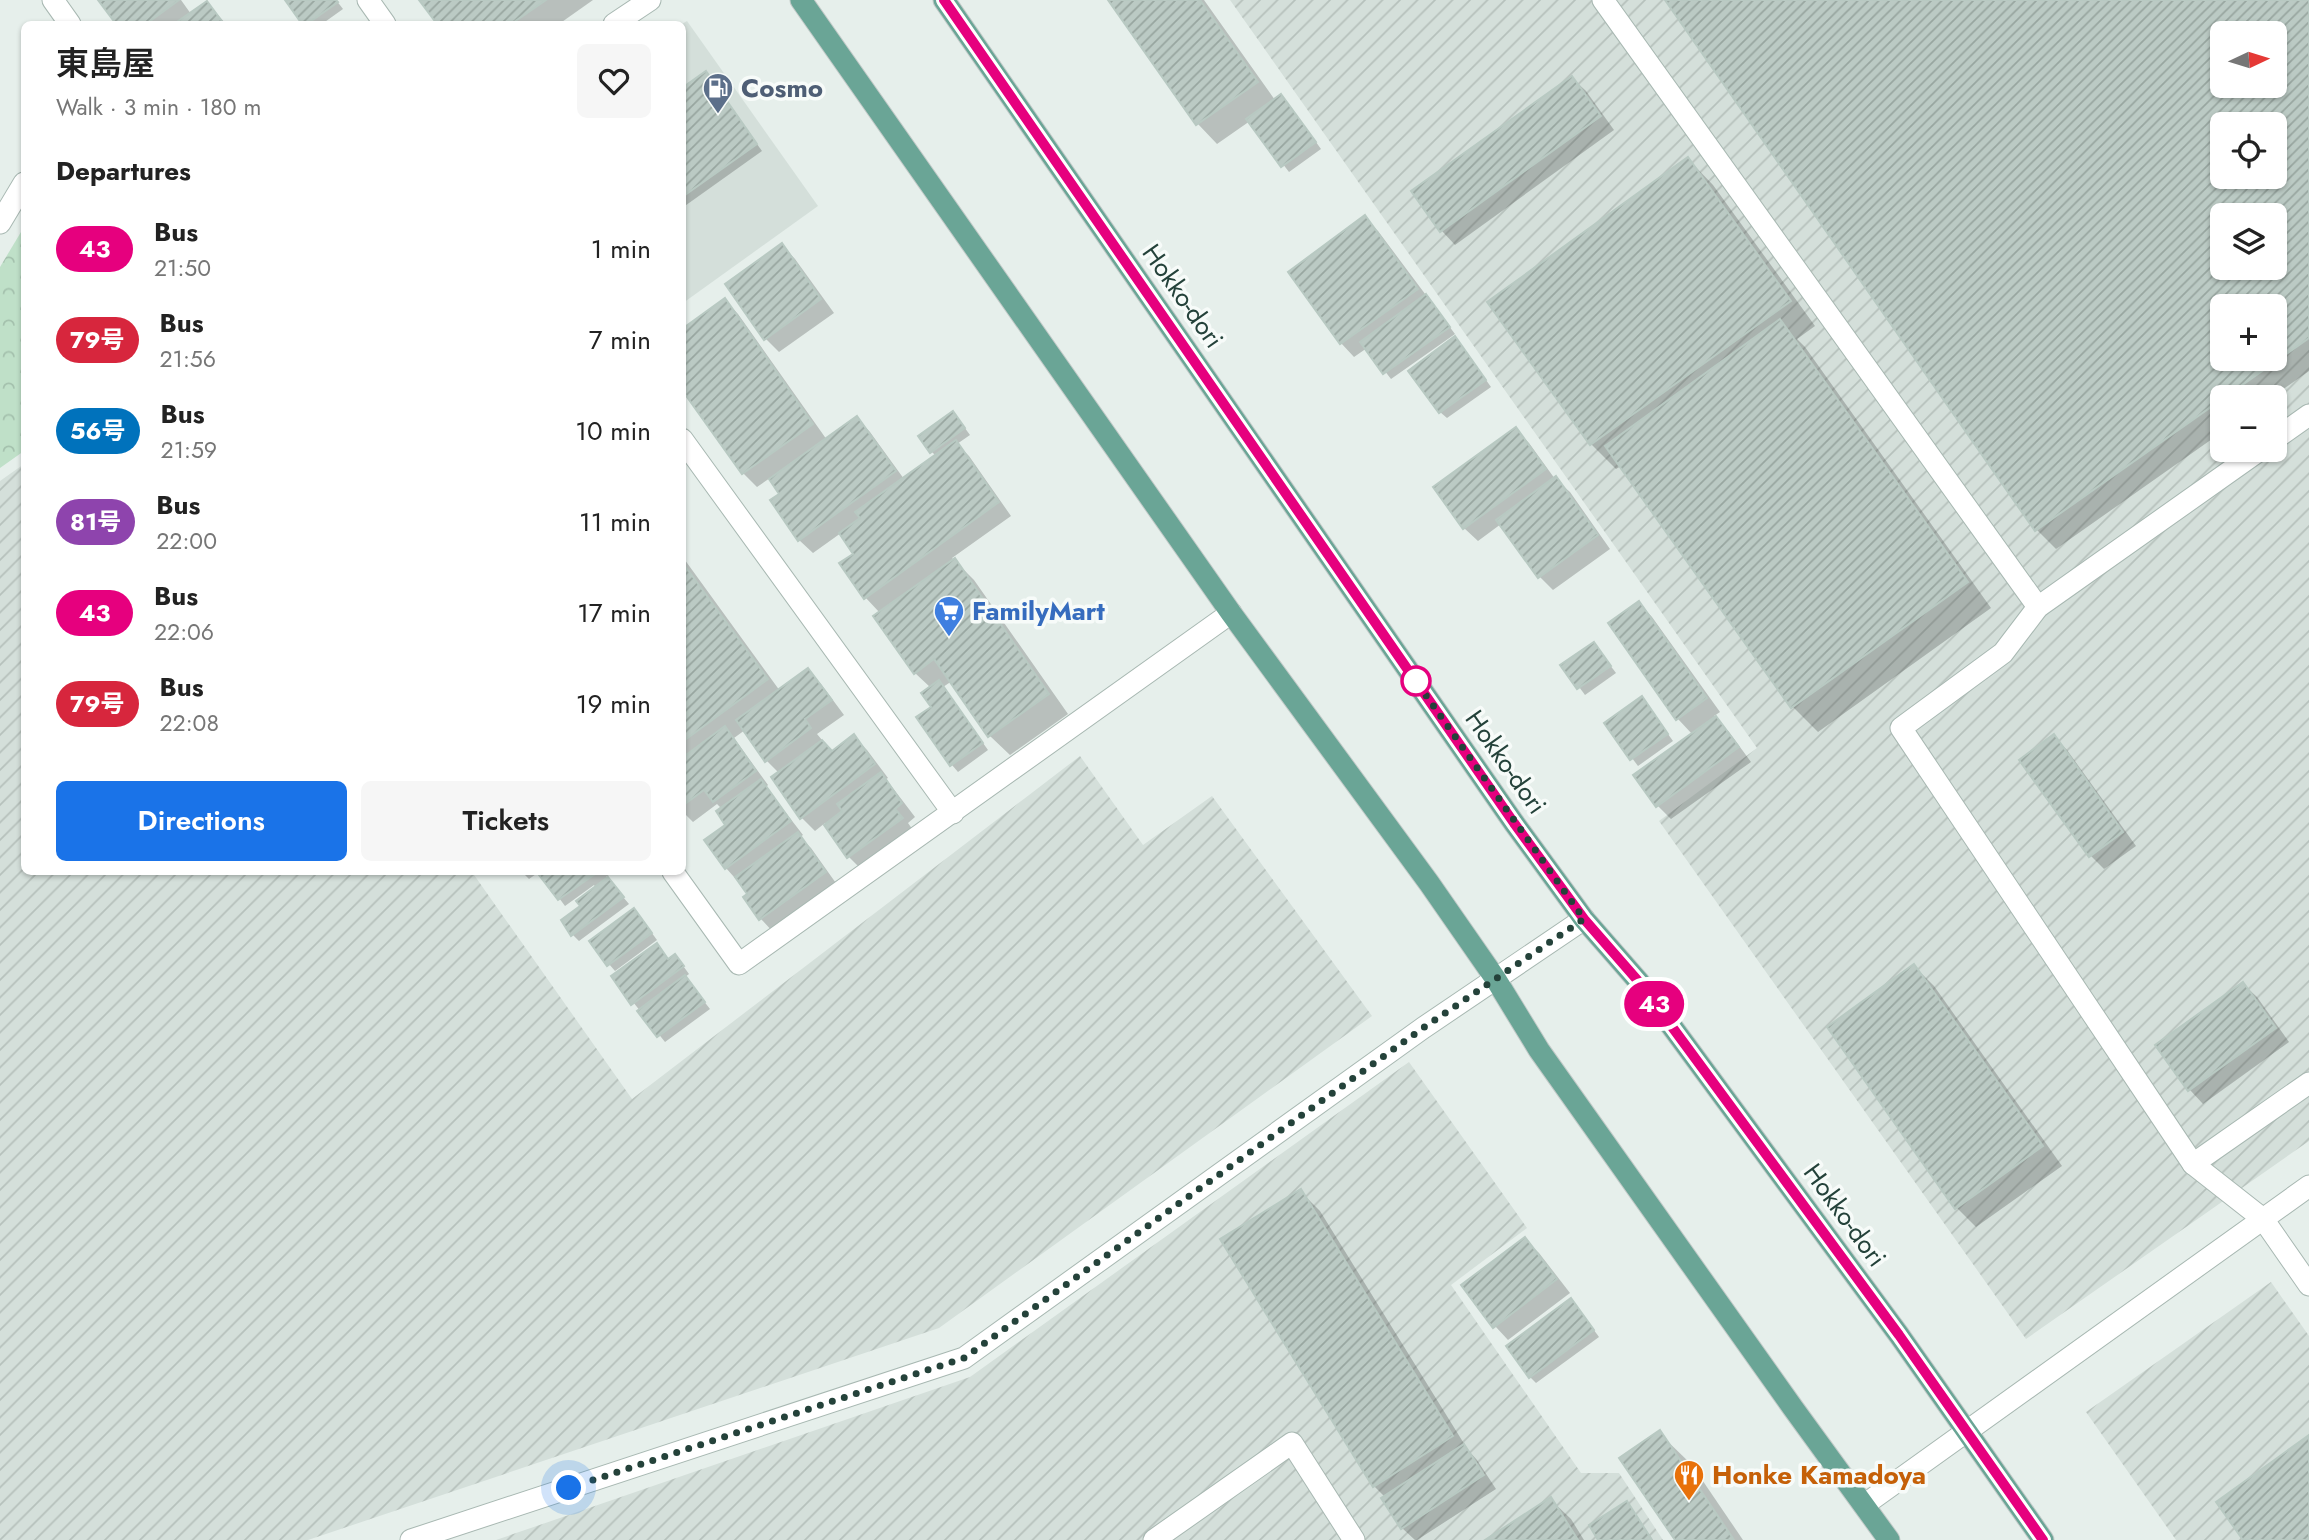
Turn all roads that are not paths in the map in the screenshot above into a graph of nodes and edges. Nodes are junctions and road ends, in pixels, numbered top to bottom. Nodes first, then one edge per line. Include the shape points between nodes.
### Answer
1 (53, 0) edge
2 (368, 0) edge
3 (650, 0) edge
4 (800, 0) edge
5 (944, 0) edge
6 (1603, 0) edge
7 (68, 21) edge
8 (383, 21) edge
9 (618, 21) edge
10 (21, 188) edge
11 (0, 223) edge
12 (2309, 415) edge
13 (2287, 431) edge
14 (686, 445) edge
15 (2243, 462) edge
16 (2038, 607) junction
17 (1231, 613) junction
18 (953, 813) junction
19 (675, 875) edge
20 (1584, 919) junction
21 (1495, 978) junction
22 (2309, 1083) edge
23 (2193, 1164) junction
24 (2309, 1186) edge
25 (2263, 1219) junction
26 (2309, 1285) edge
27 (1967, 1433) junction
28 (1864, 1505) junction
29 (411, 1540) edge
30 (1154, 1540) edge
31 (1354, 1540) edge
32 (1889, 1540) edge
33 (2043, 1540) edge

1 - 7 street
2 - 8 street
3 - 9 street
4 - 17 main road
5 - 20 main road, Hokko-dori
6 - 16 street
10 - 11 street
12 - 13 street
14 - 18 street
15 - 16 street
16 - 23 street via 2003,653 1901,728
17 - 18 street
17 - 21 main road
18 - 19 street via 739,964
20 - 21 street
20 - 27 main road, Hokko-dori via 1639,982
21 - 28 main road via 1539,1050
21 - 29 street via 964,1358
22 - 23 street
23 - 25 street
24 - 25 street
25 - 26 street
25 - 27 street
27 - 28 street
27 - 33 main road, Hokko-dori
28 - 32 main road
30 - 31 street via 1292,1443

